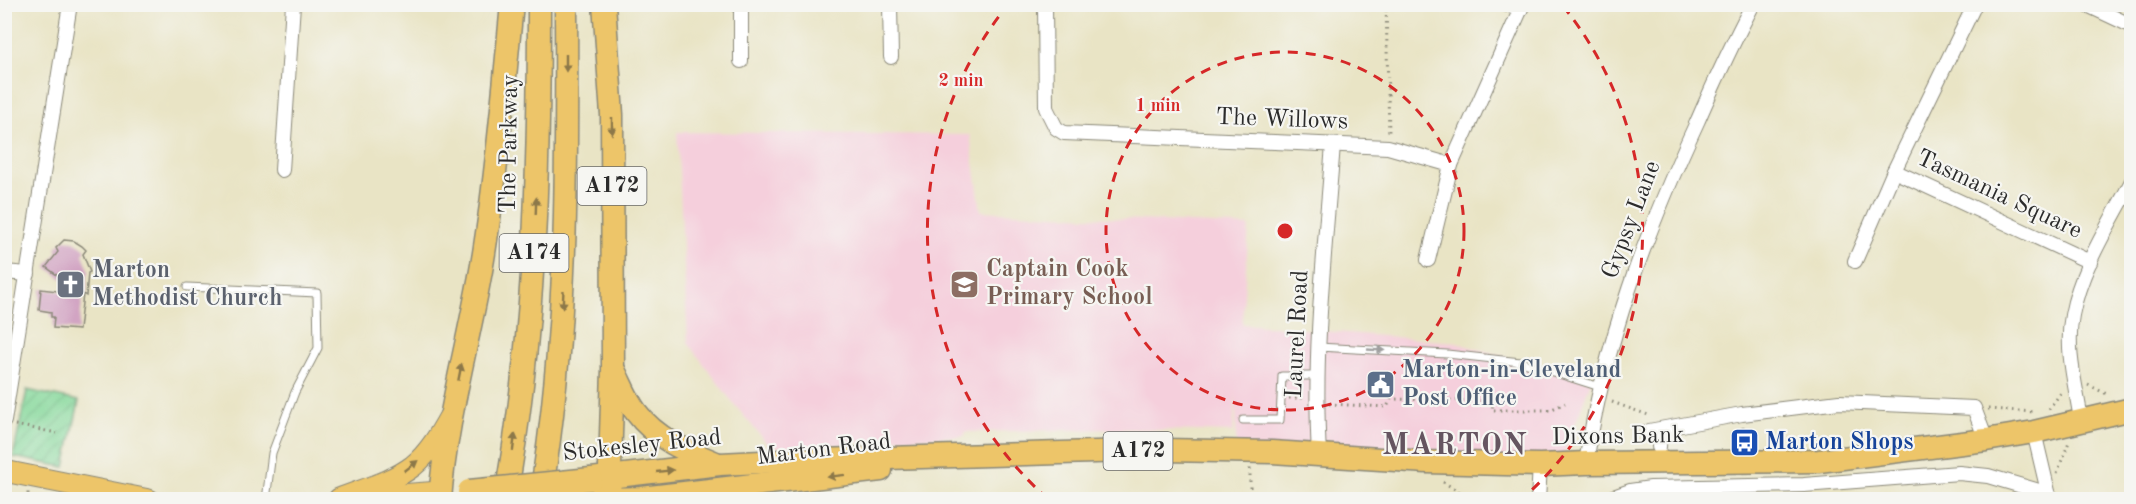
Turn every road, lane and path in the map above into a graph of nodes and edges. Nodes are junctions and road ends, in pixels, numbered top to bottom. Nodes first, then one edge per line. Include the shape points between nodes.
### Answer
1 (70, 4) edge
2 (293, 4) edge
3 (512, 4) edge
4 (539, 4) edge
5 (566, 4) edge
6 (604, 4) edge
7 (741, 4) edge
8 (890, 4) edge
9 (1045, 4) edge
10 (1386, 4) edge
11 (1504, 4) edge
12 (1753, 4) edge
13 (1975, 4) edge
14 (2085, 4) edge
15 (1522, 6) edge
16 (2132, 26) edge
17 (891, 57) dead end
18 (741, 61) dead end
19 (1333, 145) junction
20 (1388, 147) junction
21 (1451, 165) junction
22 (282, 170) dead end
23 (1894, 171) junction
24 (2132, 181) edge
25 (1428, 261) dead end
26 (1855, 261) dead end
27 (2090, 262) junction
28 (4, 272) edge
29 (28, 274) junction
30 (187, 287) dead end
31 (1318, 347) junction
32 (613, 369) junction
33 (1318, 376) junction
34 (2076, 385) junction
35 (1600, 387) junction
36 (1281, 398) junction
37 (1318, 398) junction
38 (1565, 403) dead end
39 (2123, 404) edge
40 (1974, 408) junction
41 (1594, 409) junction
42 (452, 413) junction
43 (1243, 420) dead end
44 (10, 423) edge
45 (1677, 427) junction
46 (2075, 429) junction
47 (2034, 432) junction
48 (57, 433) dead end
49 (1986, 440) junction
50 (1659, 447) dead end
51 (1250, 451) junction
52 (1319, 454) junction
53 (956, 457) joint
54 (1586, 463) junction
55 (720, 464) junction
56 (1540, 465) junction
57 (4, 471) edge
58 (785, 471) junction
59 (746, 486) junction
60 (597, 492) edge
61 (440, 496) edge
62 (2050, 497) edge
63 (339, 499) edge
64 (149, 500) edge
65 (266, 500) edge
66 (334, 500) edge
67 (505, 500) edge
68 (540, 500) edge
69 (718, 500) edge
70 (1250, 500) edge
71 (1538, 500) edge
72 (1605, 500) edge

1 - 29 street
2 - 22 street
42 -> 3 highway, A174 via 484,254
67 -> 4 highway, The Parkway / A174 via 533,261
5 -> 68 highway, A174 via 563,306
6 -> 32 highway, A172 via 612,115
7 - 18 street
8 - 17 street
9 - 19 street, The Willows via 1046,108 1056,128 1064,134
10 - 20 path
11 - 15 street
12 - 35 street, Gypsy Lane via 1642,249
13 - 23 street, Tasmania Square
14 - 16 street
15 - 21 street
19 - 20 street, The Willows
19 - 31 street, Laurel Road
20 - 21 street, The Willows
21 - 25 street
23 - 26 street
23 - 27 street, Tasmania Square
24 - 27 street
27 - 34 street via 2071,317 2070,353
28 - 29 street
29 - 44 street
30 - 65 lane via 317,293 318,348 295,392 272,453
31 - 33 street, Laurel Road
31 -> 35 lane via 1521,362
32 - 55 highway, A172 via 635,411 652,430 672,444
32 - 60 highway, A172
33 - 36 lane via 1282,376
33 - 37 street, Laurel Road
34 - 39 path via 2088,385
34 - 40 path via 2066,387 2046,413
34 - 46 street
35 - 41 street, Gypsy Lane
36 - 37 path
36 - 43 lane via 1280,420
37 - 38 path via 1330,397 1329,405 1387,407 1390,399 1493,401 1491,410 1550,410
37 - 52 street, Laurel Road
39 - 46 highway, Dixons Bank / A172
40 - 45 street via 1839,402
40 - 49 street
41 - 45 path via 1612,401
41 - 54 street, Gypsy Lane
42 - 61 highway, A174
63 -> 42 main road, A174 via 395,477 414,465 436,440
44 - 48 path
45 - 50 street via 1654,430
46 - 47 highway, Dixons Bank / A172
46 - 62 path
47 - 49 highway, Dixons Bank / A172
47 - 62 street
49 - 54 highway, Dixons Bank / A172 via 1819,461
51 - 52 highway, Dixons Bank / A172
51 - 53 highway, Dixons Bank / A172
51 - 70 path
52 - 56 highway, Dixons Bank / A172
53 - 58 highway, Marton Road / A172 via 909,467
54 - 56 highway, Dixons Bank / A172
55 - 58 highway, Stokesley Road / A172
60 -> 55 highway, Stokesley Road / A172
56 - 71 street
57 - 64 main road
58 - 59 highway, Marton Road / A172
59 - 60 highway, Marton Road / A172 via 641,498
59 - 69 highway
60 - 61 highway, Stokesley Road / A172, bridge via 469,491
61 - 63 main road, Stokesley Road / A172
62 - 72 street via 1988,476 1959,473 1804,485 1651,488
63 - 66 main road, Stokesley Road / A172

